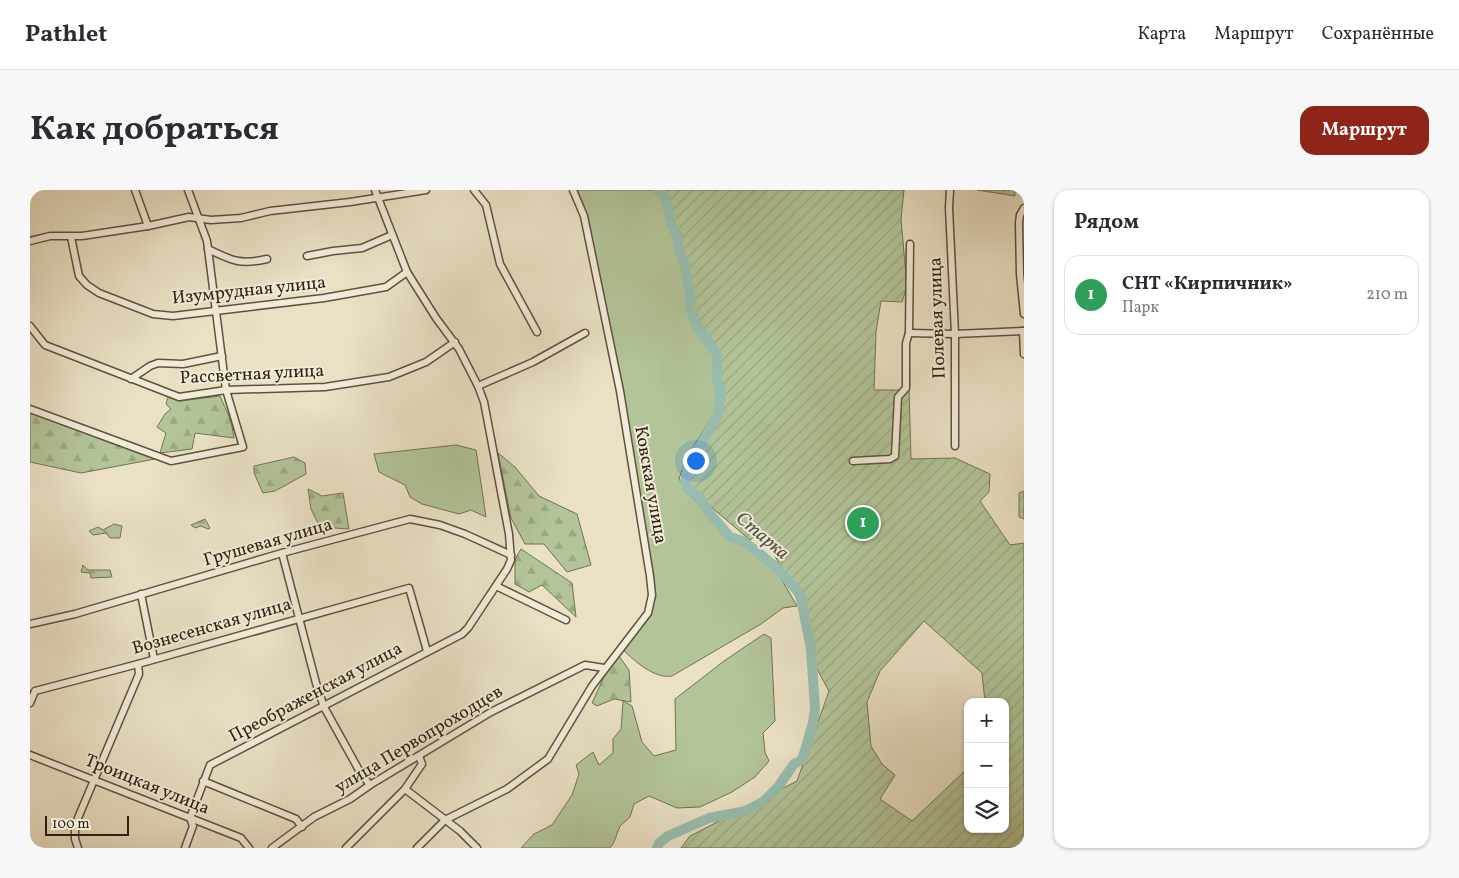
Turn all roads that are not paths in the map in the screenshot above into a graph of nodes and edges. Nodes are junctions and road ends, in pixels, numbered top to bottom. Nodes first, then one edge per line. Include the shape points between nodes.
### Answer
1 (135, 190) edge
2 (188, 190) edge
3 (375, 190) edge
4 (426, 190) edge
5 (474, 190) edge
6 (573, 190) edge
7 (950, 190) edge
8 (378, 198) junction
9 (1023, 209) edge
10 (198, 217) junction
11 (148, 226) junction
12 (392, 235) junction
13 (71, 237) junction
14 (30, 241) edge
15 (910, 244) dead end
16 (208, 250) junction
17 (307, 256) dead end
18 (267, 259) dead end
19 (407, 272) junction
20 (216, 312) junction
21 (1024, 314) edge
22 (30, 326) edge
23 (1023, 331) edge
24 (537, 332) dead end
25 (909, 333) junction
26 (584, 334) dead end
27 (955, 334) junction
28 (454, 342) junction
29 (1024, 354) edge
30 (222, 356) junction
31 (131, 379) junction
32 (478, 386) junction
33 (226, 390) junction
34 (30, 409) edge
35 (955, 446) dead end
36 (853, 461) dead end
37 (282, 553) junction
38 (511, 555) junction
39 (496, 586) junction
40 (140, 594) junction
41 (299, 618) junction
42 (566, 620) dead end
43 (30, 624) edge
44 (427, 651) junction
45 (154, 659) junction
46 (138, 664) junction
47 (604, 668) junction
48 (30, 703) edge
49 (324, 707) junction
50 (30, 755) edge
51 (419, 756) junction
52 (95, 780) junction
53 (204, 781) junction
54 (370, 785) junction
55 (405, 788) junction
56 (190, 818) junction
57 (445, 820) junction
58 (302, 827) junction
59 (78, 848) edge
60 (185, 848) edge
61 (249, 848) edge
62 (272, 848) edge
63 (346, 848) edge
64 (417, 848) edge
65 (478, 848) edge

1 - 11 street
2 - 10 street
3 - 8 street
4 - 8 street
5 - 24 street via 486,206 500,264
6 - 47 street, Ковская улица via 584,216 616,373 652,595 648,613
7 - 27 street, Полевая улица
8 - 10 street via 270,211 241,218 211,220
8 - 12 street
9 - 21 street via 1019,222
10 - 11 street via 189,216
10 - 16 street
11 - 13 street
12 - 17 street via 362,248
12 - 19 street
13 - 14 street via 50,236
13 - 20 street, Изумрудная улица via 79,276 99,293 153,314 173,316
15 - 25 street, Полевая улица
16 - 18 street via 242,263
16 - 20 street
19 - 20 street, Изумрудная улица via 386,287
19 - 28 street
20 - 30 street
22 - 31 street, Рассветная улица via 46,345
23 - 27 street
23 - 29 street
25 - 27 street
25 - 36 street, Полевая улица via 906,391 898,397 894,458
26 - 32 street via 533,362
27 - 35 street, Полевая улица
28 - 32 street
28 - 33 street, Рассветная улица via 426,362 389,377 325,387
30 - 31 street via 183,364 158,363
30 - 33 street
31 - 33 street, Рассветная улица via 179,397
32 - 38 street via 488,418
33 - 34 street via 243,447 171,461
37 - 38 street, Грушевая улица via 410,519 440,525
37 - 40 street, Грушевая улица
37 - 41 street
38 - 39 street, Преображенская улица
39 - 42 street
39 - 44 street, Преображенская улица via 462,634
40 - 43 street, Грушевая улица
40 - 45 street
41 - 44 street, Вознесенская улица via 409,588
41 - 45 street, Вознесенская улица
41 - 49 street
44 - 49 street, Преображенская улица
45 - 46 street, Вознесенская улица
46 - 48 street, Вознесенская улица via 35,691
46 - 52 street via 139,674
47 - 51 street, улица Первопроходцев via 585,665 491,712
47 - 57 street, Ковская улица via 548,759 507,789
49 - 53 street, Преображенская улица via 210,765
49 - 54 street
50 - 52 street, Троицкая улица
51 - 54 street, улица Первопроходцев
51 - 55 street via 422,764
52 - 56 street, Троицкая улица
52 - 59 street via 75,825
53 - 56 street, Преображенская улица
53 - 58 street via 296,819
54 - 58 street, улица Первопроходцев
55 - 57 street
55 - 63 street
56 - 60 street, Преображенская улица via 193,826
56 - 61 street, Троицкая улица via 241,838
57 - 64 street
57 - 65 street
58 - 62 street, улица Первопроходцев

